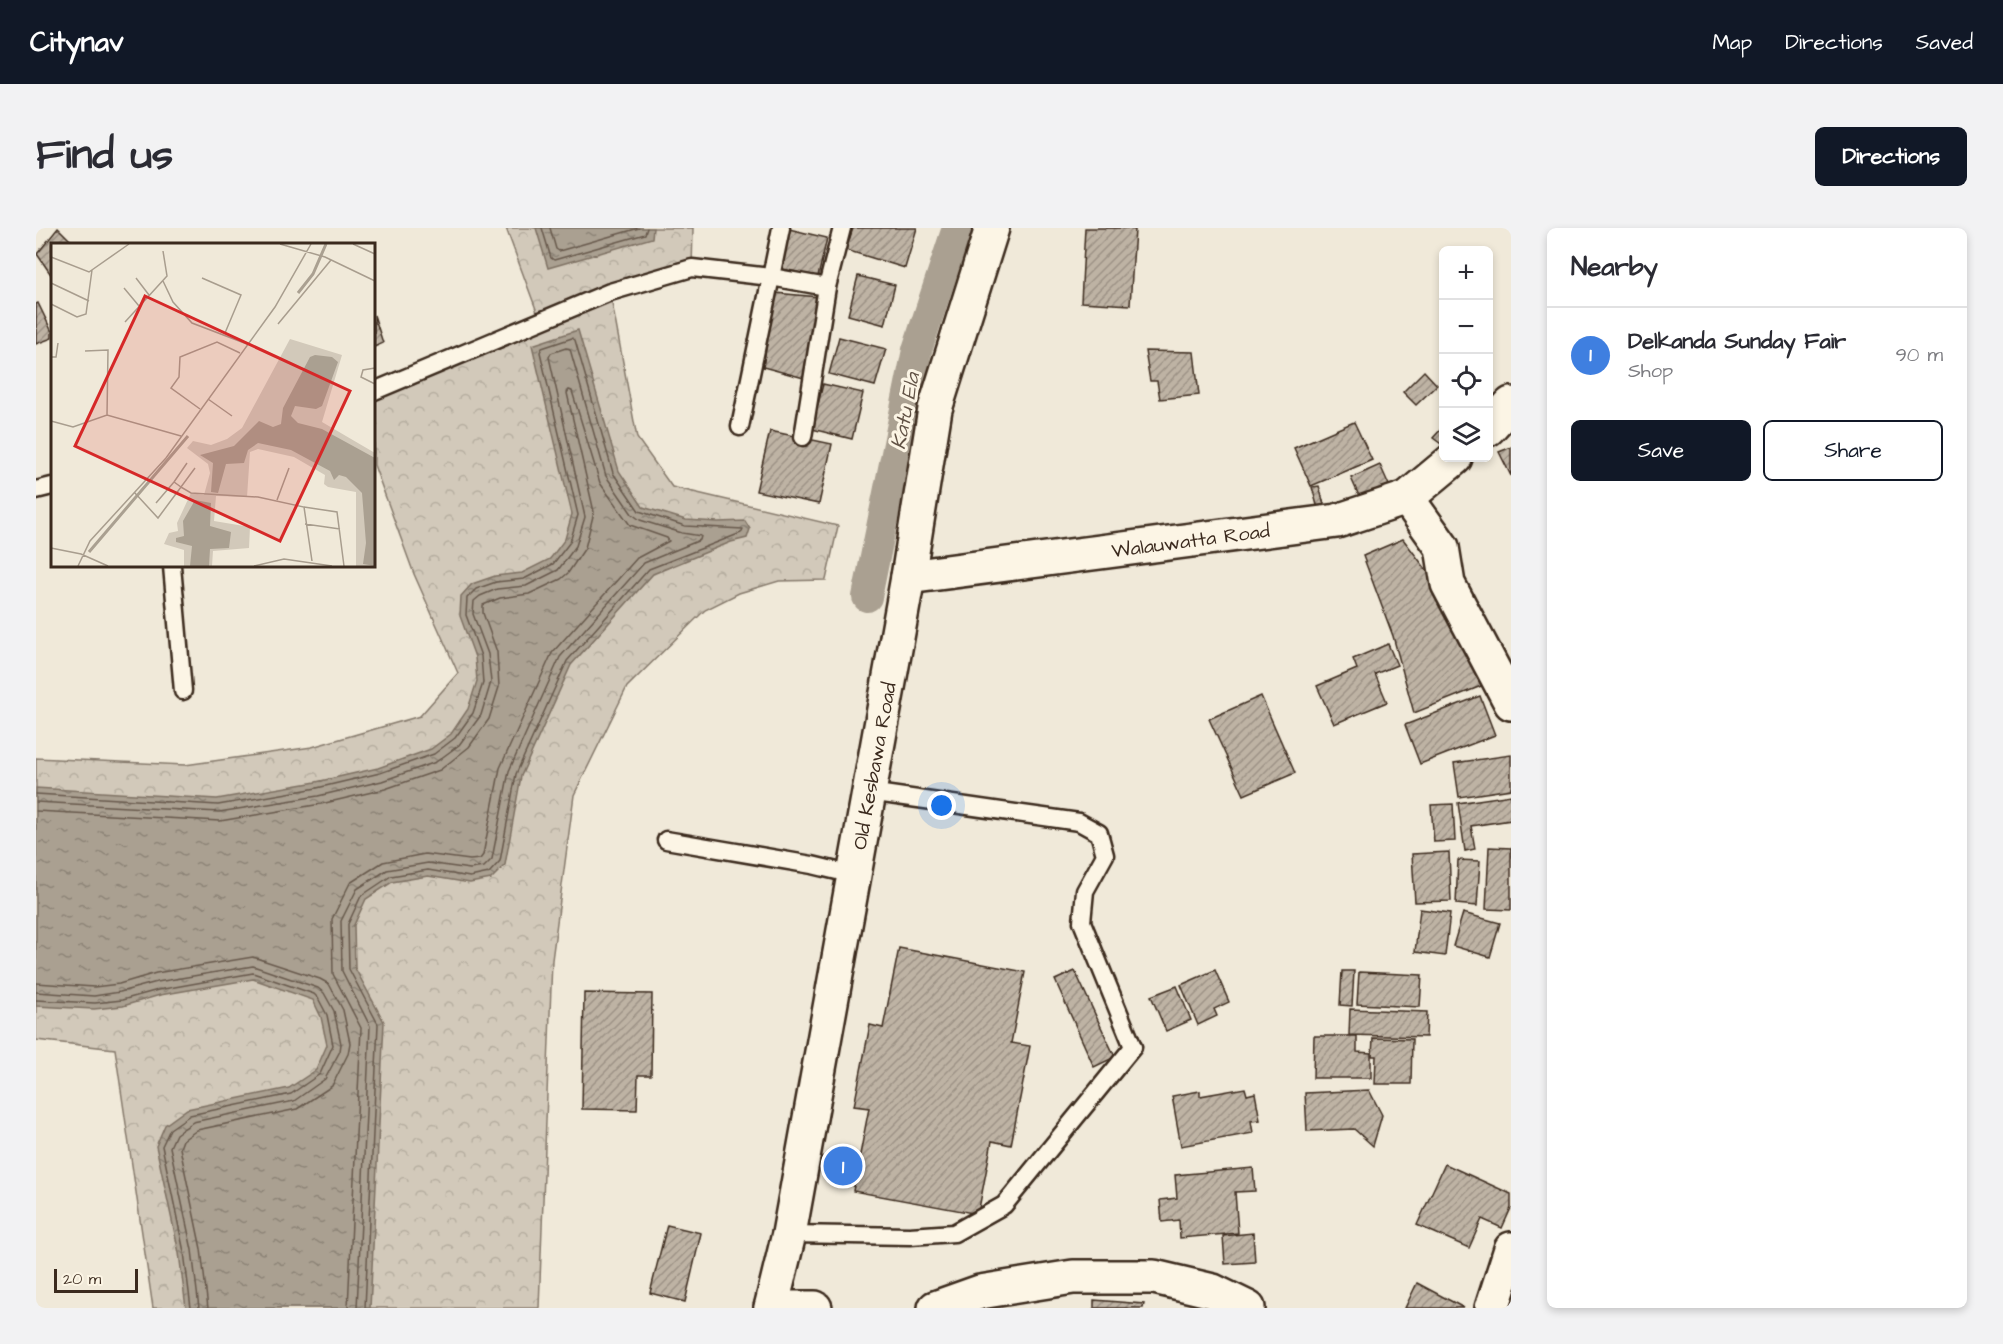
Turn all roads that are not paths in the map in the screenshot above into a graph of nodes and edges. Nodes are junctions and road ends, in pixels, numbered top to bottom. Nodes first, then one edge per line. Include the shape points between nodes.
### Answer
1 (781, 228) edge
2 (842, 228) edge
3 (993, 228) edge
4 (771, 278) junction
5 (827, 286) junction
6 (375, 391) edge
7 (1511, 404) edge
8 (1493, 424) edge
9 (740, 427) dead end
10 (803, 437) dead end
11 (1450, 462) edge
12 (51, 486) edge
13 (36, 490) edge
14 (1407, 498) junction
15 (172, 567) edge
16 (908, 577) junction
17 (183, 691) dead end
18 (1511, 704) edge
19 (869, 792) junction
20 (666, 840) dead end
21 (854, 875) junction
22 (789, 1234) junction
23 (1511, 1249) edge
24 (771, 1308) edge
25 (814, 1308) edge
26 (935, 1308) edge
27 (1248, 1308) edge
28 (1492, 1308) edge

1 - 4 lane
2 - 5 lane
3 - 16 street, Old Kesbawa Road via 935,409
4 - 5 lane
4 - 6 lane via 692,268 600,295
4 - 9 lane
5 - 10 lane
7 - 8 street
11 - 14 street, Walauwatta Road
12 - 13 lane
14 - 16 street, Walauwatta Road via 1337,521
14 - 18 street via 1442,547 1448,584
15 - 17 lane
16 - 19 street, Old Kesbawa Road
19 - 21 street, Old Kesbawa Road
19 - 22 lane via 1079,822 1099,833 1105,855 1085,891 1082,922 1133,1047 1004,1205 954,1233
20 - 21 lane
21 - 22 street, Old Kesbawa Road
22 - 24 street, Old Kesbawa Road
23 - 28 street
24 - 25 street
26 - 27 street via 980,1292 1073,1277 1154,1277 1213,1291

